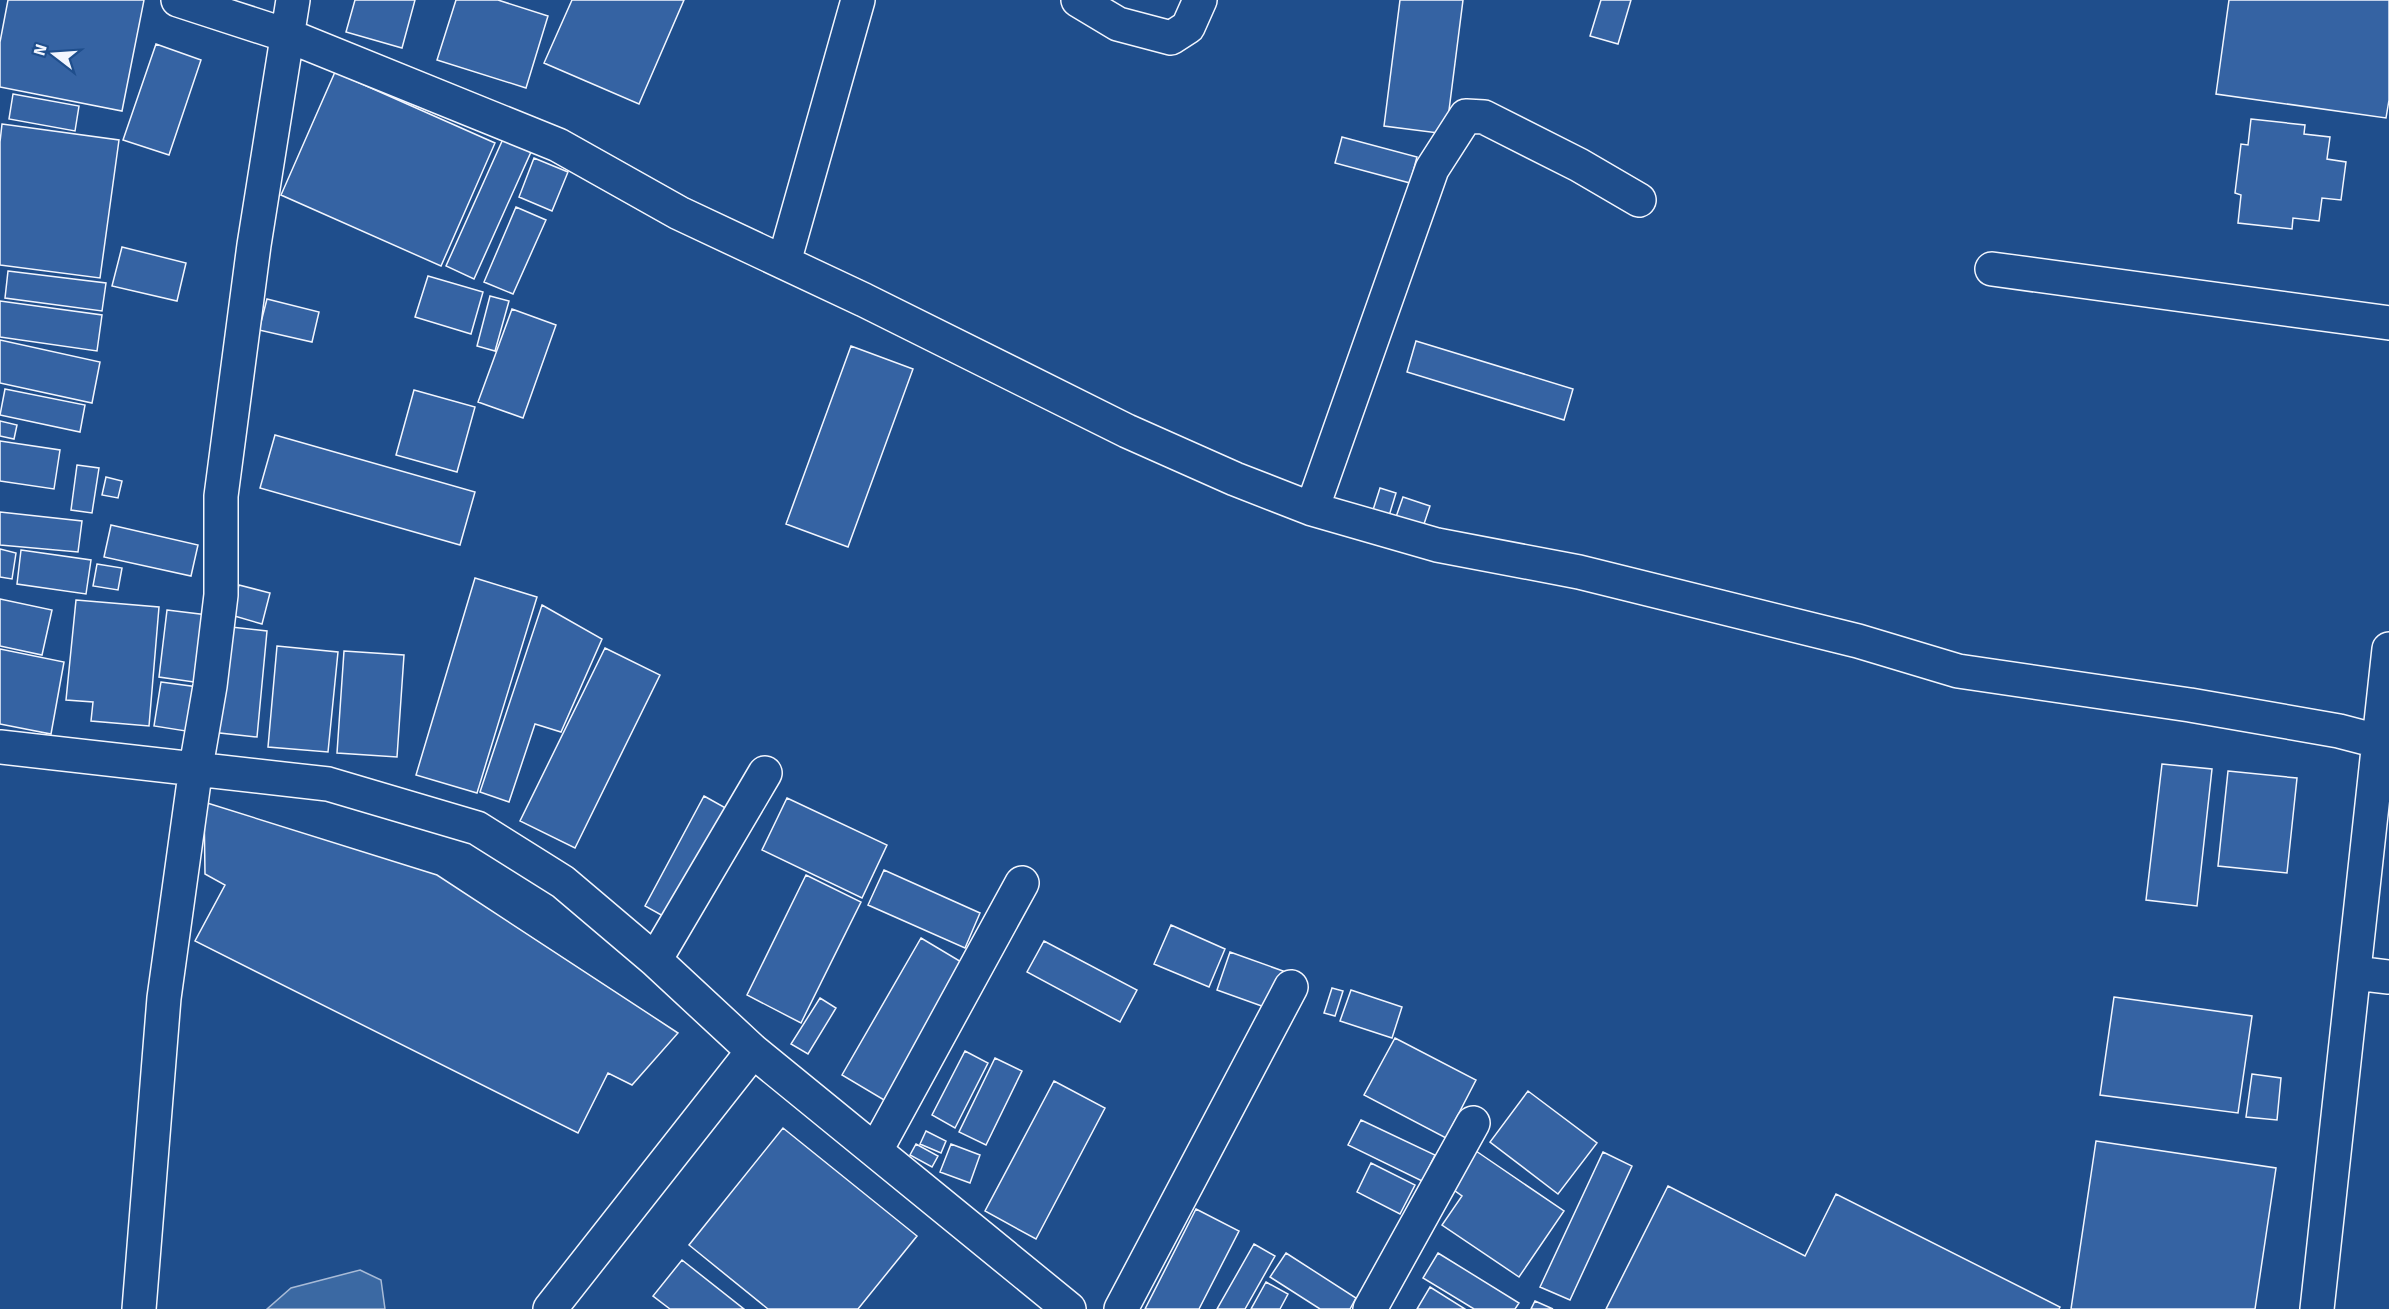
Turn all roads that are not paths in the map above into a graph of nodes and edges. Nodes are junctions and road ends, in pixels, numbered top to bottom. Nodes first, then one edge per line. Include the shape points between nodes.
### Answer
1 (178, 0) edge
2 (293, 0) edge
3 (858, 0) edge
4 (1077, 0) edge
5 (1200, 0) edge
6 (289, 36) junction
7 (1639, 200) dead end
8 (784, 262) junction
9 (1992, 269) dead end
10 (2389, 323) edge
11 (1312, 509) junction
12 (2389, 650) edge
13 (2384, 744) edge
14 (0, 747) edge
15 (196, 768) junction
16 (765, 773) dead end
17 (1022, 883) dead end
18 (655, 960) junction
19 (2355, 973) junction
20 (2389, 977) edge
21 (1291, 987) dead end
22 (753, 1052) junction
23 (1473, 1123) dead end
24 (876, 1150) junction
25 (560, 1306) edge
26 (139, 1309) edge
27 (1069, 1309) edge
28 (1121, 1309) edge
29 (1370, 1309) edge
30 (2317, 1309) edge

1 - 6 street
2 - 6 street
3 - 8 street
4 - 5 street via 1118,24 1171,38 1188,27
6 - 8 street via 558,145 679,213
6 - 15 street via 254,245 221,496 221,595
7 - 11 street via 1484,117 1466,116 1432,170
8 - 11 street via 1127,431
9 - 10 street
11 - 13 street via 1437,545 1579,572 1858,641 1958,671 2225,711 2339,731
12 - 13 street
13 - 19 street
14 - 15 street
15 - 18 street via 328,784 477,828 562,882
15 - 26 street via 164,998
16 - 18 street
17 - 24 street
18 - 22 street
19 - 20 street
19 - 30 street
21 - 28 street
22 - 24 street
22 - 25 street
23 - 29 street
24 - 27 street

